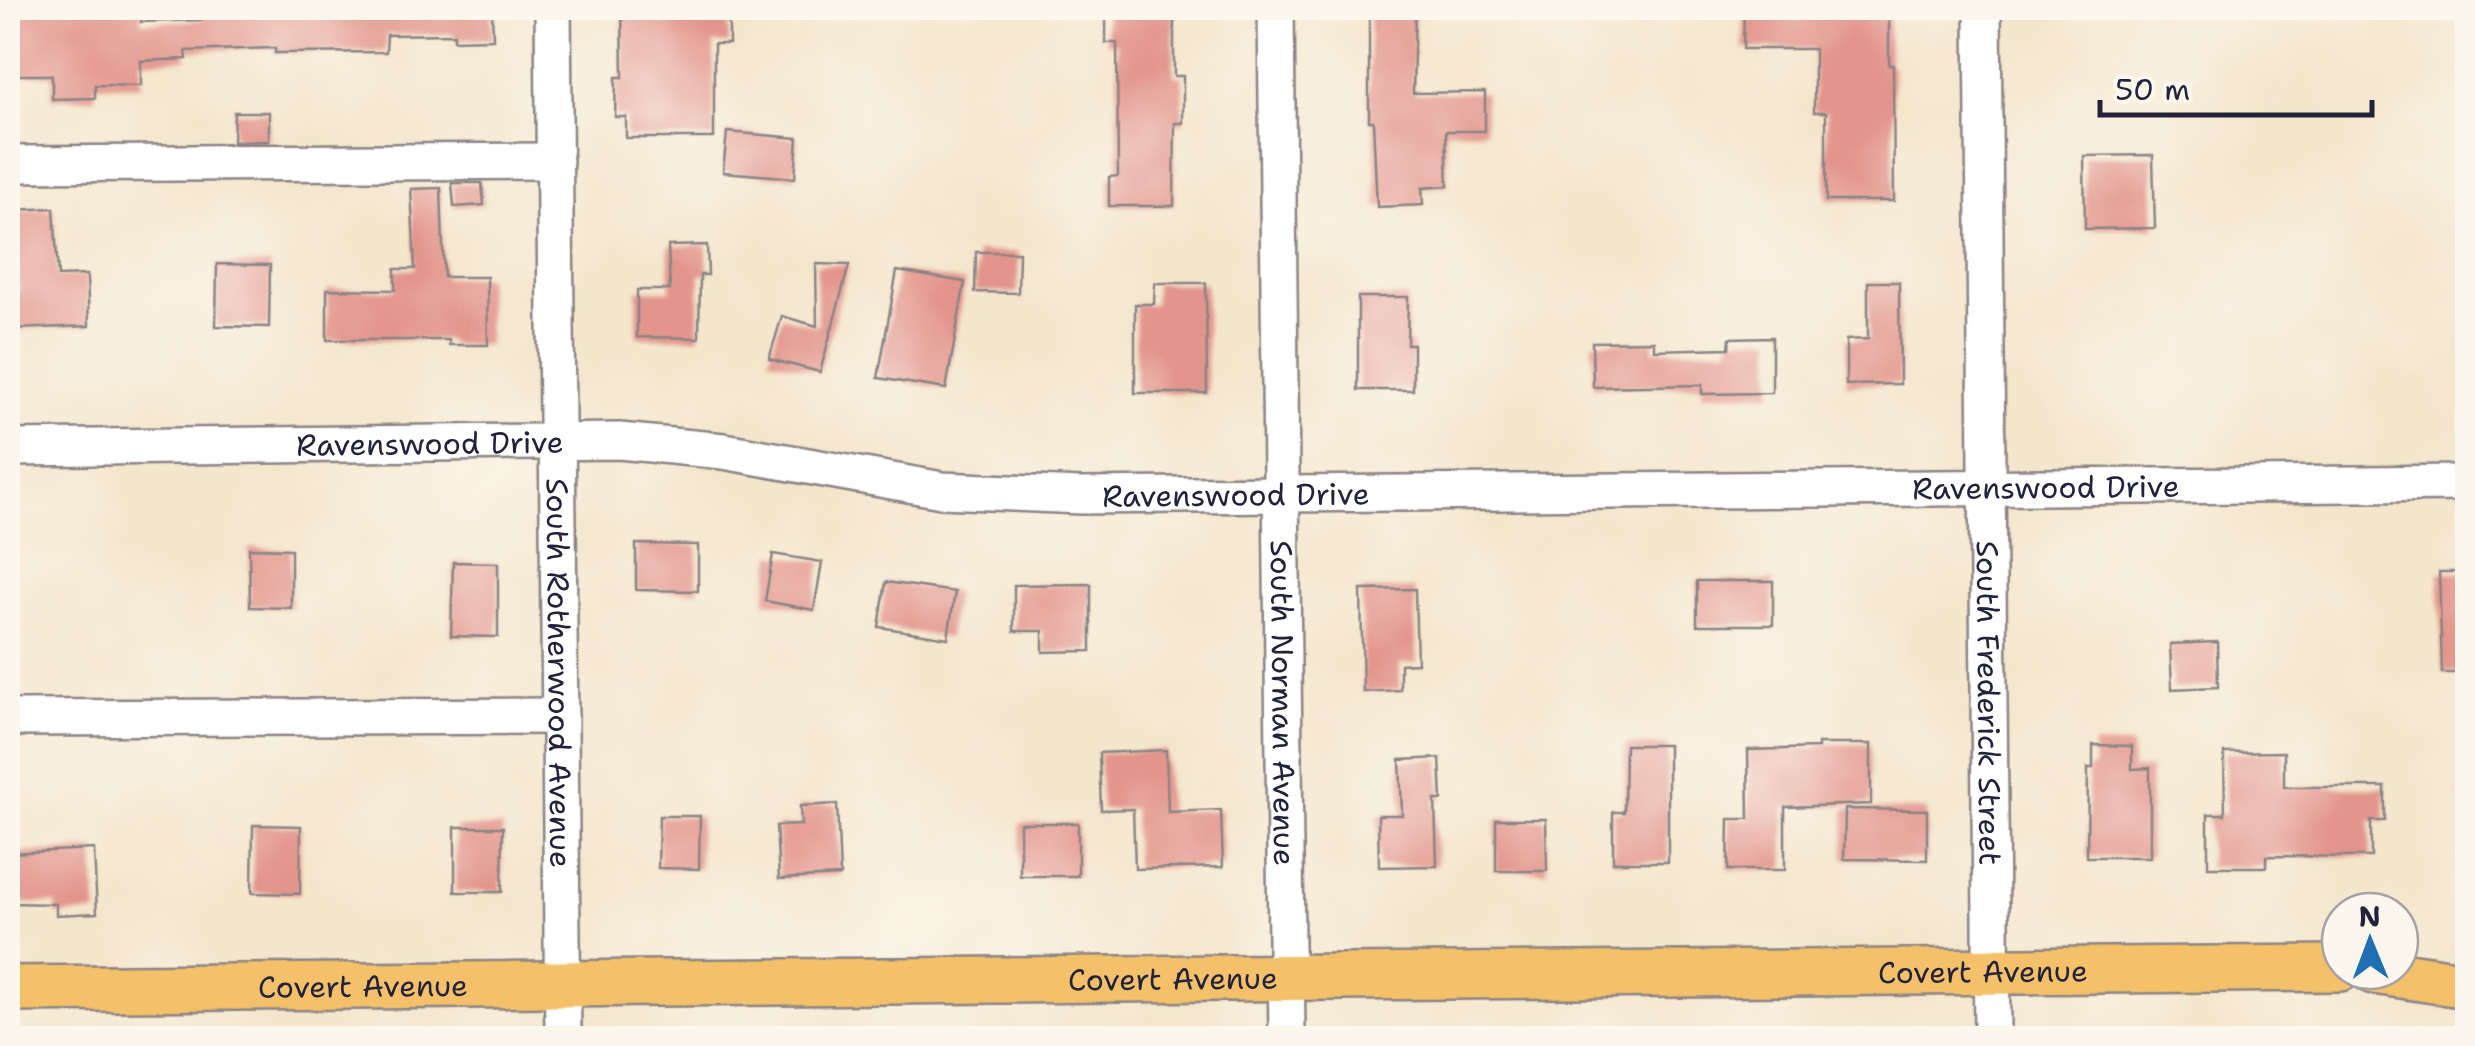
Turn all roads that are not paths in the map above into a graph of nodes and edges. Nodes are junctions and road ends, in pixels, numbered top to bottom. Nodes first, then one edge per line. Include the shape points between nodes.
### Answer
1 (553, 8) edge
2 (1276, 8) edge
3 (1983, 8) edge
4 (554, 162) junction
5 (8, 164) edge
6 (557, 442) junction
7 (8, 448) edge
8 (2468, 484) edge
9 (1989, 489) junction
10 (1282, 494) junction
11 (560, 716) junction
12 (8, 718) edge
13 (2320, 968) edge
14 (1993, 970) junction
15 (1288, 976) junction
16 (2420, 978) edge
17 (564, 984) junction
18 (2468, 985) edge
19 (8, 989) edge
20 (563, 1038) edge
21 (1287, 1038) edge
22 (1992, 1038) edge

1 - 4 street, South Rotherwood Avenue
2 - 10 street, South Norman Avenue
3 - 9 street, South Frederick Street
4 - 5 street
4 - 6 street, South Rotherwood Avenue
6 - 7 street, Ravenswood Drive
6 - 10 street, Ravenswood Drive via 724,451 942,490
6 - 11 street, South Rotherwood Avenue
8 - 9 street, Ravenswood Drive
9 - 10 street, Ravenswood Drive
9 - 14 street, South Frederick Street
10 - 15 street, South Norman Avenue
11 - 12 street
11 - 17 street, South Rotherwood Avenue
13 - 14 main road, Covert Avenue
14 - 15 main road, Covert Avenue
14 - 22 street, South Frederick Street
15 - 17 main road, Covert Avenue
15 - 21 street, South Norman Avenue
16 - 18 main road
17 - 19 main road, Covert Avenue
17 - 20 street, South Rotherwood Avenue

